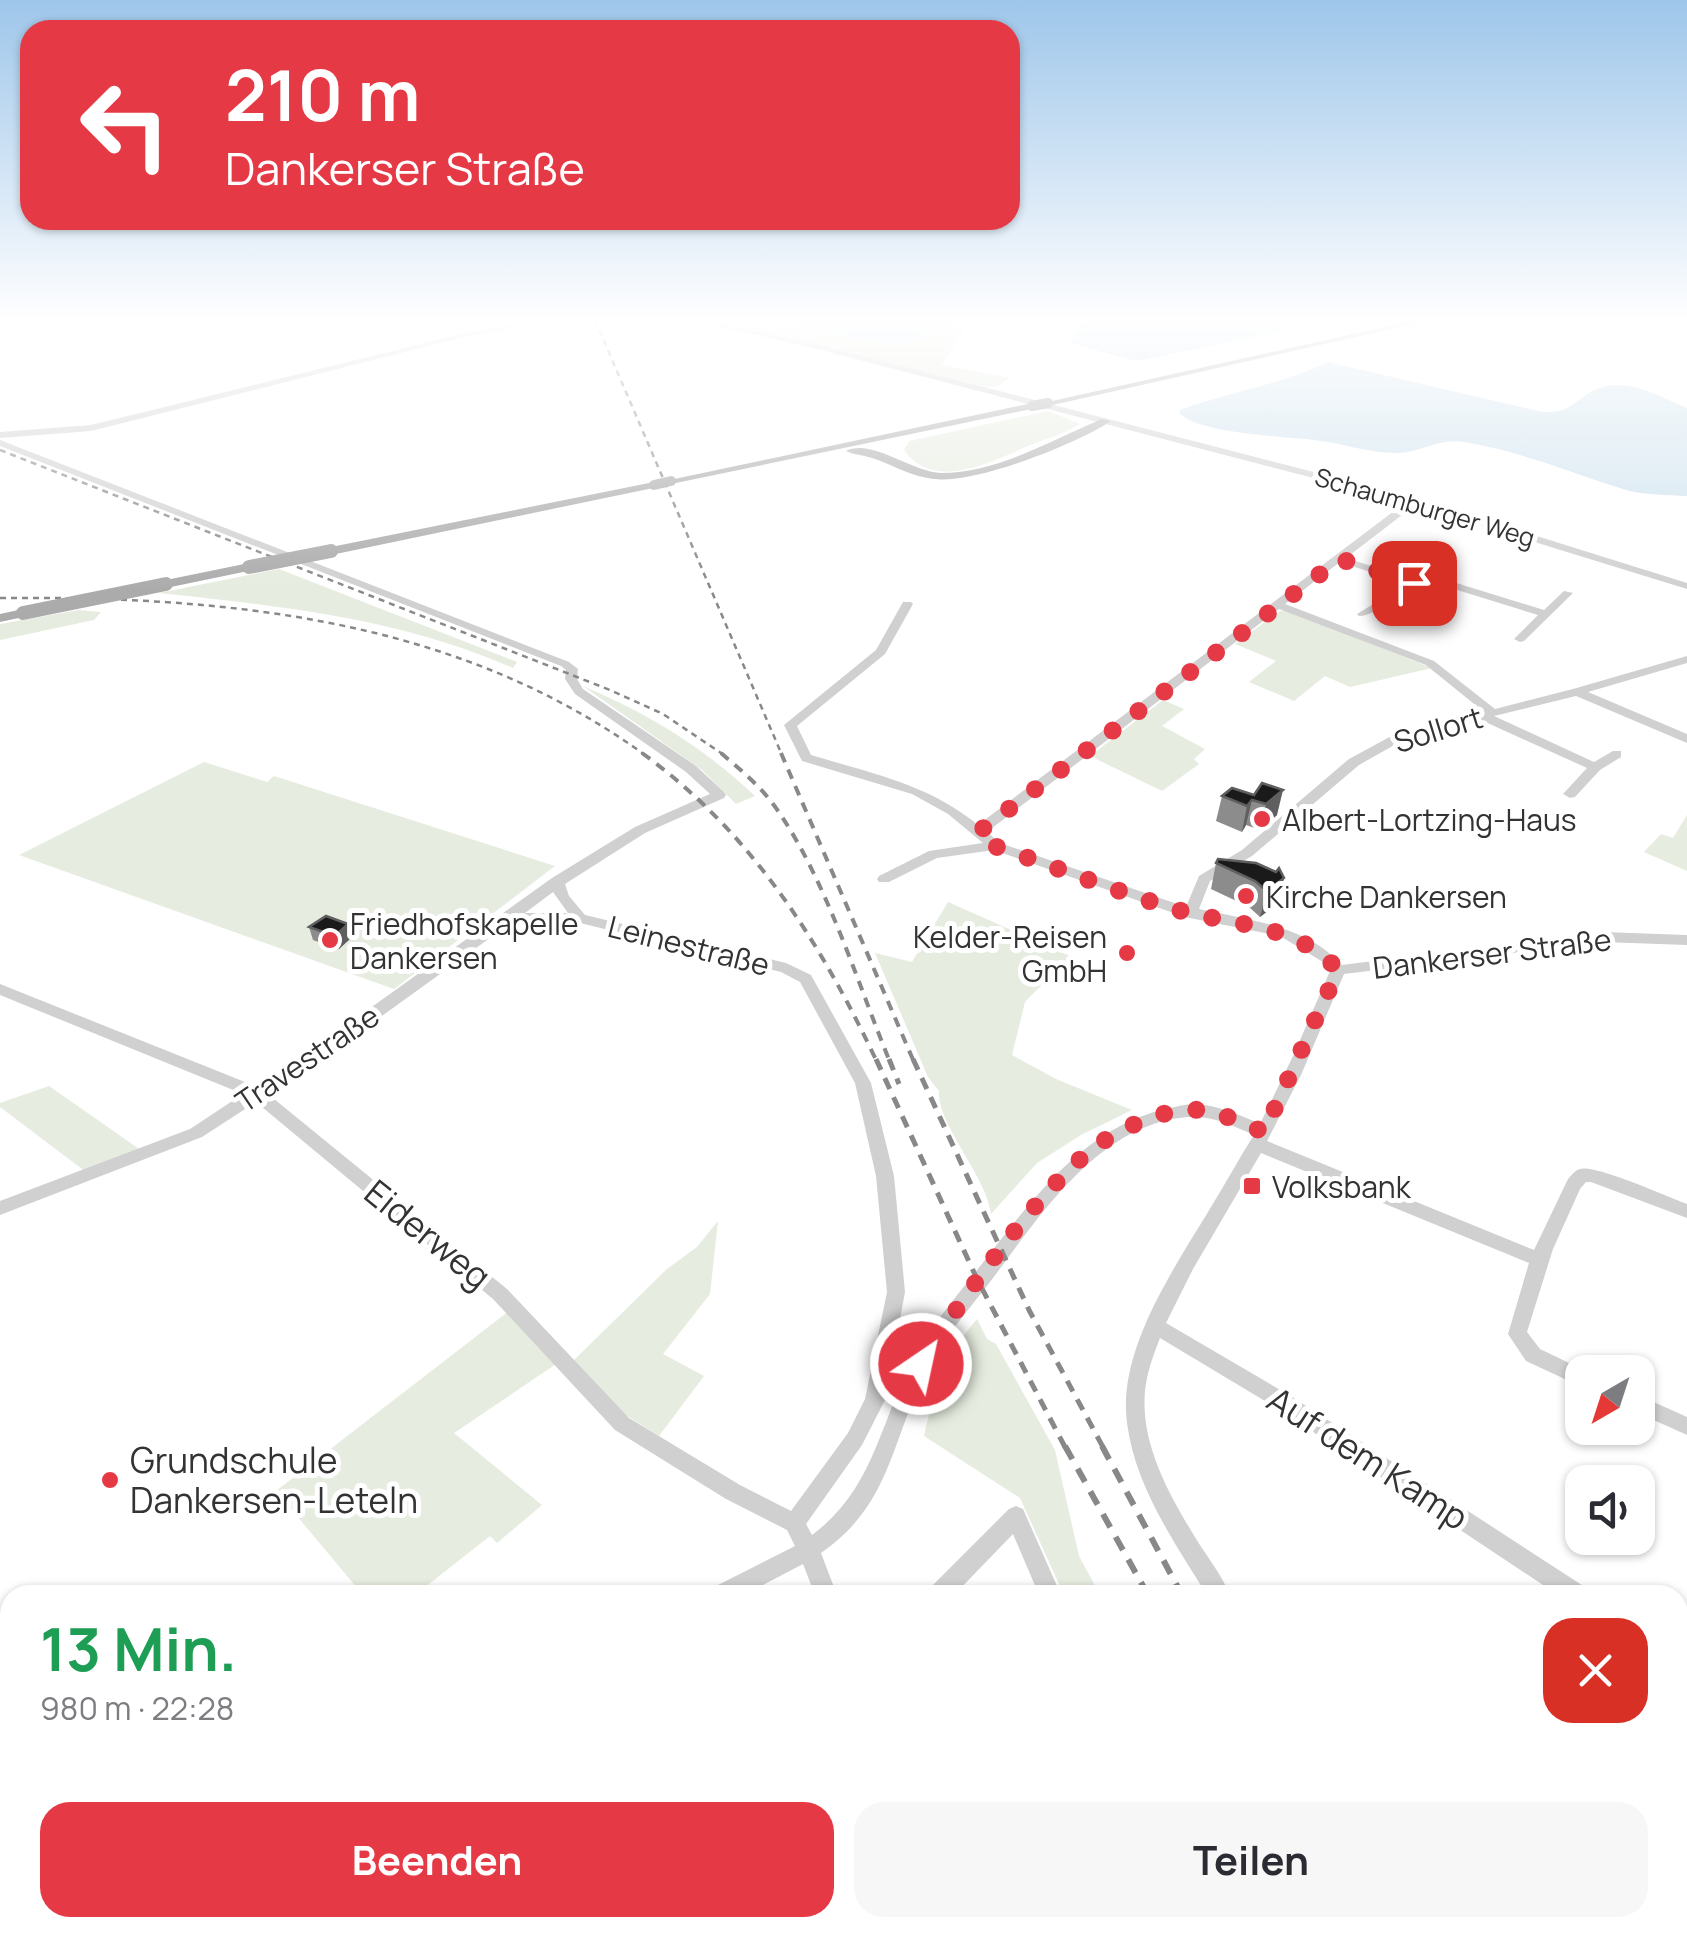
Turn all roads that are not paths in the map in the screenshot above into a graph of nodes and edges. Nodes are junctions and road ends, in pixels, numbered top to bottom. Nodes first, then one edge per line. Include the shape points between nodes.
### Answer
1 (153, 410) edge
2 (1011, 410) edge
3 (1063, 410) edge
4 (1106, 421) junction
5 (919, 430) junction
6 (63, 432) junction
7 (0, 434) edge
8 (870, 441) junction
9 (6, 446) edge
10 (816, 452) junction
11 (886, 454) junction
12 (1414, 500) junction
13 (1340, 559) junction
14 (1414, 583) junction
15 (1687, 586) edge
16 (1568, 592) dead end
17 (907, 604) dead end
18 (1280, 606) junction
19 (1364, 614) dead end
20 (1545, 614) junction
21 (0, 618) edge
22 (1520, 639) dead end
23 (1687, 659) edge
24 (1577, 692) junction
25 (1486, 714) junction
26 (1687, 739) edge
27 (1616, 754) dead end
28 (1595, 768) junction
29 (1570, 794) dead end
30 (977, 833) junction
31 (994, 846) junction
32 (884, 879) dead end
33 (557, 882) junction
34 (1190, 914) junction
35 (508, 917) junction
36 (580, 918) junction
37 (1687, 940) edge
38 (1338, 970) junction
39 (0, 989) edge
40 (256, 1093) junction
41 (1261, 1138) junction
42 (0, 1208) edge
43 (1687, 1211) edge
44 (1540, 1260) junction
45 (1156, 1326) junction
46 (1565, 1371) edge
47 (1655, 1412) edge
48 (1687, 1426) edge
49 (794, 1524) junction
50 (808, 1548) junction
51 (740, 1585) edge
52 (822, 1585) edge
53 (949, 1585) edge
54 (1046, 1585) edge
55 (1212, 1585) edge
56 (1562, 1585) edge

1 - 6 street
2 - 5 main road, bridge
3 - 4 street, Schaumburger Weg
4 - 11 main road via 977,473 934,476
4 - 12 street, Schaumburger Weg
5 - 8 main road
5 - 11 main road
6 - 7 street
6 - 9 street
8 - 10 main road
8 - 11 main road
9 - 33 street, Travestraße via 566,664 579,691 718,791 716,799 640,830
10 - 11 main road
10 - 21 main road, bridge
12 - 13 street
12 - 15 street, Schaumburger Weg
13 - 14 street
13 - 18 street
14 - 19 street
14 - 20 street via 1423,576
16 - 20 street
17 - 30 street via 881,652 790,725 806,758 917,791
18 - 25 street via 1430,663
18 - 30 street
20 - 22 street
23 - 24 street, Sollort
24 - 25 street, Sollort
24 - 26 street
25 - 28 street
25 - 34 street, Sollort via 1401,736 1354,762 1247,853 1204,879
27 - 28 street
28 - 29 street
30 - 31 street
31 - 32 street via 934,854
31 - 34 street
33 - 35 street, Travestraße
33 - 36 street, Leinestraße
34 - 38 street via 1284,932
35 - 36 street, Leinestraße
35 - 40 street, Travestraße
36 - 49 street, Leinestraße via 796,973 806,979 863,1083 885,1176 896,1292 875,1400 856,1440
37 - 38 street, Dankerser Straße via 1603,937
38 - 41 street, Dankerser Straße
39 - 40 street, Eiderweg
40 - 42 street, Travestraße via 180,1141
40 - 49 street, Eiderweg via 500,1294 622,1424
41 - 44 street
41 - 45 street, Dankerser Straße
41 - 50 street via 1213,1113 1184,1111 1111,1137 1076,1164 940,1334 908,1392 886,1456 851,1514
43 - 44 street via 1582,1175 1571,1184
44 - 46 street via 1516,1334 1533,1355
45 - 55 street, Dankerser Straße via 1135,1394 1140,1441 1162,1498
45 - 56 street, Auf dem Kamp
47 - 48 street
49 - 50 street
50 - 51 street
50 - 52 street
53 - 54 street via 1016,1516

